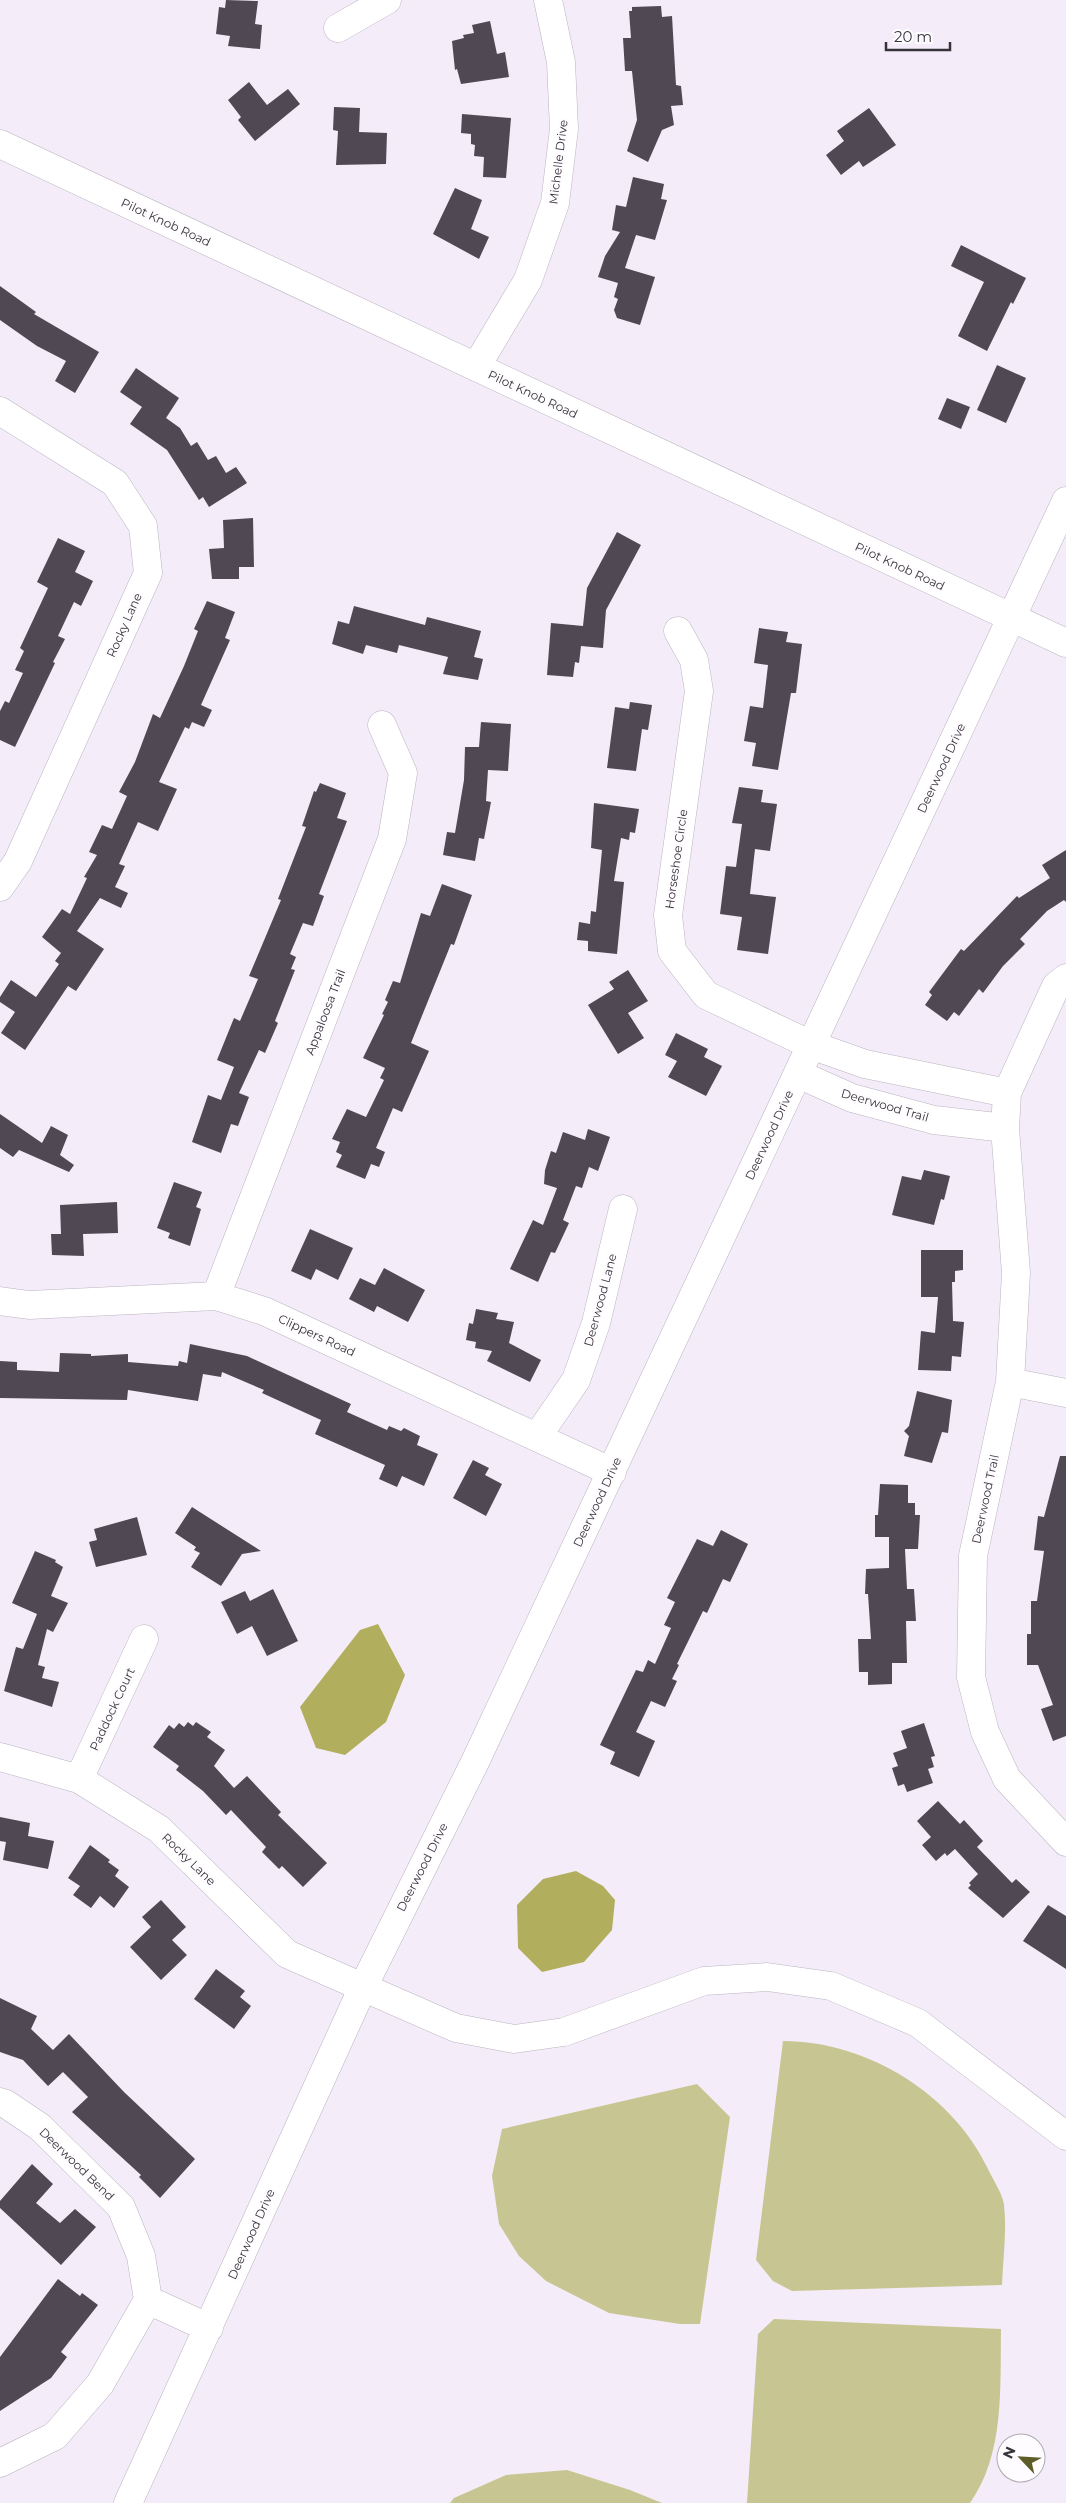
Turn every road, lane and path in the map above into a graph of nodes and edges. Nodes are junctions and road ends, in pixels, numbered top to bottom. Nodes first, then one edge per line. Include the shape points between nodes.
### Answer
1 (386, 0) edge
2 (548, 0) edge
3 (338, 28) dead end
4 (0, 144) edge
5 (476, 367) junction
6 (0, 411) edge
7 (1066, 501) edge
8 (1011, 618) junction
9 (678, 631) dead end
10 (1066, 643) edge
11 (382, 726) dead end
12 (0, 887) edge
13 (1066, 978) edge
14 (811, 1045) junction
15 (798, 1074) junction
16 (1007, 1094) junction
17 (1005, 1128) junction
18 (623, 1209) dead end
19 (216, 1296) junction
20 (0, 1301) edge
21 (1010, 1382) junction
22 (1066, 1393) edge
23 (537, 1437) junction
24 (612, 1472) junction
25 (144, 1639) dead end
26 (0, 1757) edge
27 (79, 1779) junction
28 (1066, 1842) edge
29 (363, 1987) junction
30 (0, 2102) edge
31 (1066, 2136) edge
32 (148, 2300) junction
33 (209, 2328) junction
34 (0, 2463) edge
35 (128, 2503) edge

1 - 3 street
2 - 5 street, Michelle Drive via 561,62 564,129 554,203 528,280
4 - 5 street, Pilot Knob Road
5 - 8 street, Pilot Knob Road
6 - 12 street, Rocky Lane via 115,483 143,526 148,573 18,861
7 - 8 street, Deerwood Drive
8 - 10 street, Pilot Knob Road
8 - 14 street, Deerwood Drive
9 - 14 street, Horseshoe Circle via 694,660 699,692 668,915 672,951 706,995
11 - 19 street, Appaloosa Trail via 403,773 392,839
13 - 16 street, Deerwood Trail via 1056,986
14 - 15 street, Deerwood Drive
14 - 16 street via 865,1064
15 - 17 street, Deerwood Trail via 852,1098 934,1120
15 - 24 street, Deerwood Drive
16 - 17 street, Deerwood Trail
17 - 21 street, Deerwood Trail via 1016,1273
18 - 23 street, Deerwood Lane via 596,1323 576,1380
19 - 20 street, Clippers Road via 29,1305
19 - 23 street, Clippers Road via 264,1310
21 - 22 street
21 - 28 street, Deerwood Trail via 973,1556 970,1677 985,1732 1007,1779
23 - 24 street, Clippers Road
24 - 29 street, Deerwood Drive via 476,1762
25 - 27 street, Paddock Court
26 - 27 street, Rocky Lane
27 - 29 street, Rocky Lane via 159,1830 287,1954
29 - 31 street, Rocky Lane via 456,2028 514,2039 564,2032 704,1982 767,1977 831,1986 918,2024
29 - 33 street, Deerwood Drive
30 - 32 street, Deerwood Bend via 40,2127 121,2207 141,2256
32 - 33 street
32 - 34 street via 100,2384 54,2436
33 - 35 street, Deerwood Drive

